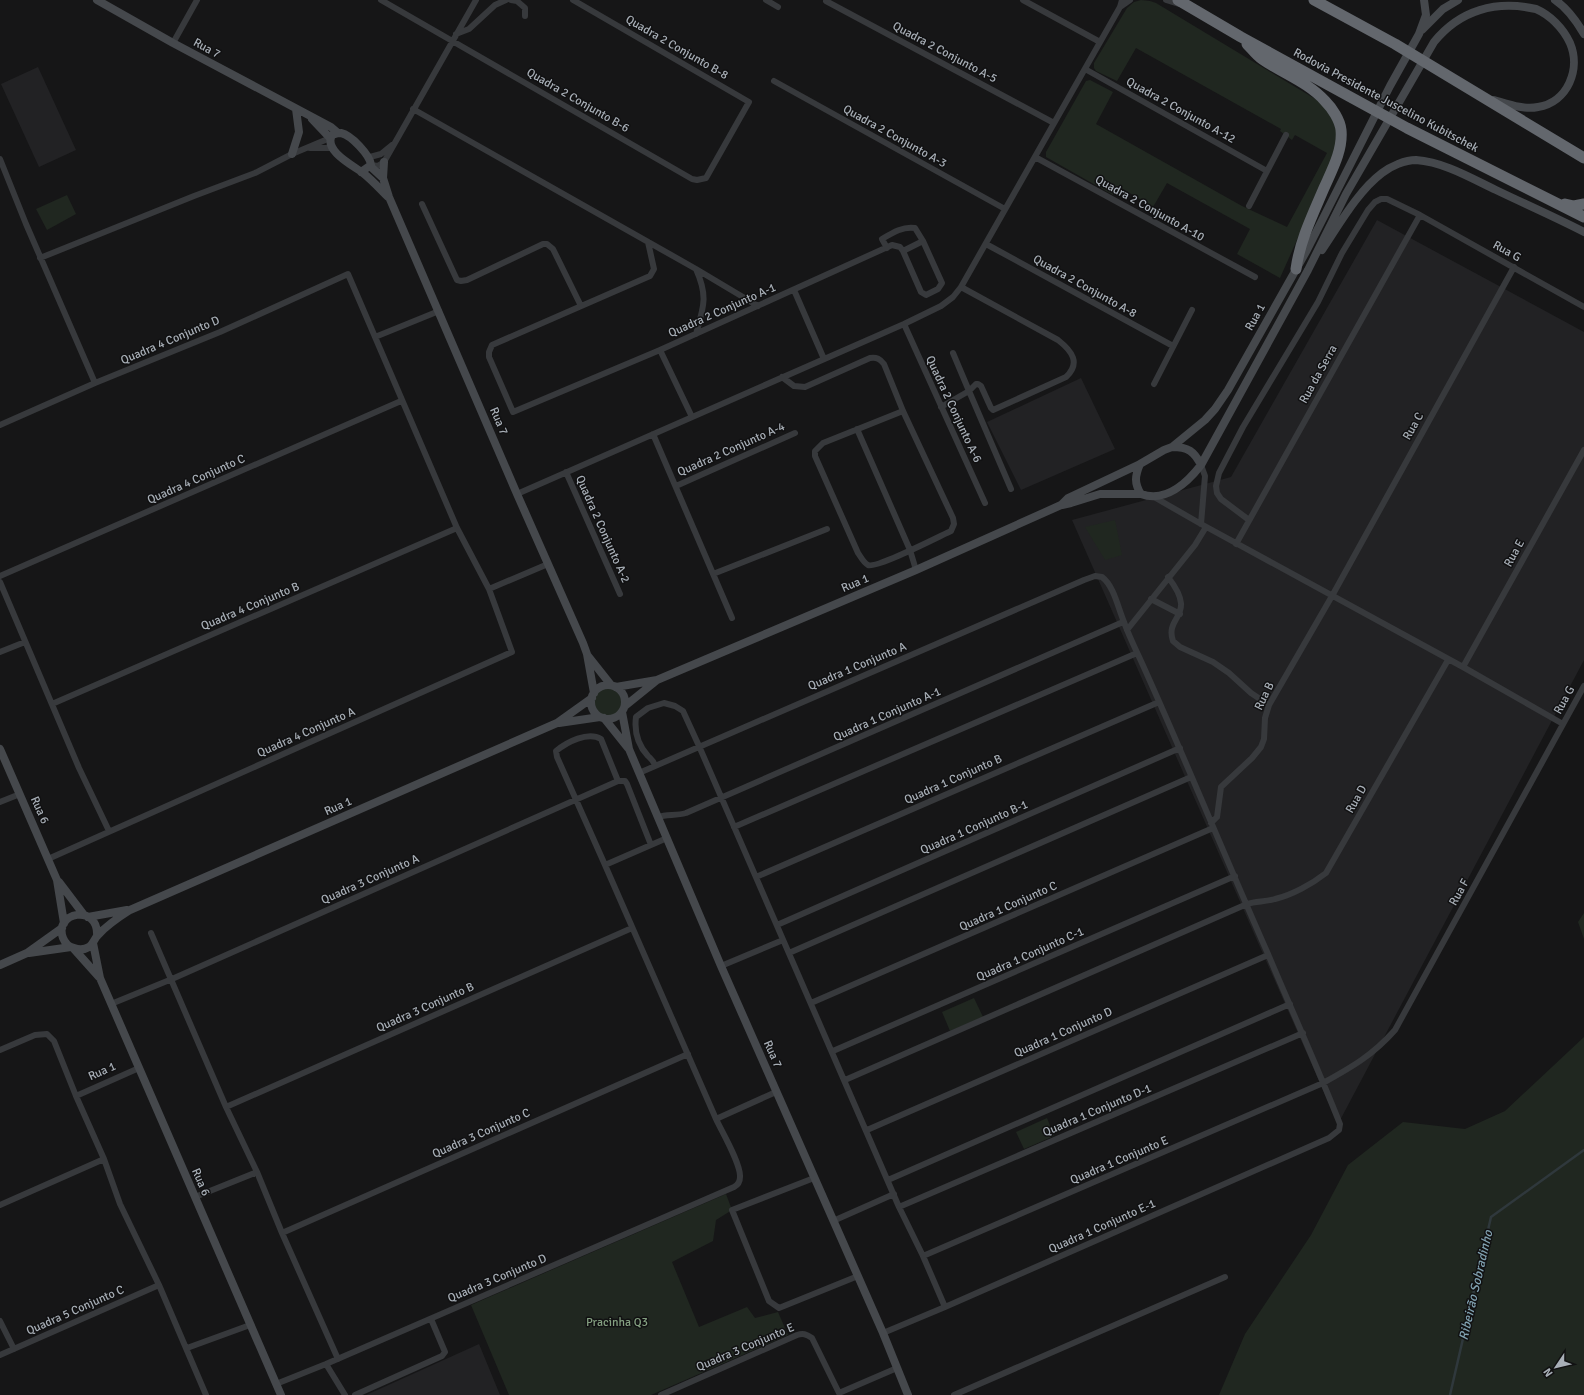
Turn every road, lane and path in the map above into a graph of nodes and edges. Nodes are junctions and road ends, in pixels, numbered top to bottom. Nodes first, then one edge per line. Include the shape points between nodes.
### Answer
1 (97, 0) edge
2 (197, 0) edge
3 (381, 0) edge
4 (476, 0) edge
5 (506, 0) edge
6 (511, 0) edge
7 (574, 0) edge
8 (766, 0) edge
9 (1023, 0) edge
10 (1122, 0) edge
11 (1130, 0) edge
12 (1166, 0) edge
13 (1314, 0) edge
14 (1424, 0) edge
15 (1458, 0) edge
16 (1555, 0) edge
17 (826, 1) edge
18 (1182, 3) edge
19 (778, 7) dead end
20 (1120, 7) junction
21 (526, 16) dead end
22 (456, 34) junction
23 (1419, 34) junction
24 (1584, 34) edge
25 (1241, 37) junction
26 (452, 40) junction
27 (1100, 42) junction
28 (173, 43) junction
29 (1085, 69) junction
30 (774, 82) dead end
31 (1479, 96) junction
32 (296, 109) junction
33 (413, 110) junction
34 (307, 114) junction
35 (1054, 124) junction
36 (338, 133) junction
37 (1286, 135) dead end
38 (330, 138) junction
39 (394, 144) junction
40 (306, 148) junction
41 (332, 148) junction
42 (292, 154) junction
43 (1035, 157) junction
44 (1584, 158) edge
45 (0, 159) edge
46 (384, 162) junction
47 (370, 163) junction
48 (1267, 171) junction
49 (361, 172) junction
50 (382, 178) junction
51 (692, 179) joint
52 (389, 197) junction
53 (1552, 202) junction
54 (422, 204) dead end
55 (1584, 204) edge
56 (1249, 206) dead end
57 (1006, 209) junction
58 (1420, 215) junction
59 (1584, 216) edge
60 (1584, 232) edge
61 (923, 241) junction
62 (648, 242) junction
63 (986, 244) junction
64 (887, 248) junction
65 (903, 251) junction
66 (40, 258) junction
67 (1514, 267) junction
68 (1296, 268) junction
69 (696, 269) junction
70 (1308, 270) junction
71 (1255, 277) dead end
72 (962, 287) junction
73 (794, 290) junction
74 (581, 306) junction
75 (758, 306) junction
76 (1584, 307) edge
77 (1192, 310) dead end
78 (439, 312) junction
79 (904, 324) junction
80 (696, 334) junction
81 (375, 337) junction
82 (1174, 346) junction
83 (660, 350) junction
84 (953, 353) dead end
85 (824, 359) junction
86 (782, 377) junction
87 (95, 383) junction
88 (1154, 384) dead end
89 (969, 391) junction
90 (401, 401) junction
91 (941, 407) junction
92 (903, 411) junction
93 (692, 417) junction
94 (0, 425) edge
95 (857, 429) junction
96 (794, 433) dead end
97 (653, 434) junction
98 (1172, 447) junction
99 (1584, 450) edge
100 (1140, 464) junction
101 (1201, 466) junction
102 (566, 472) junction
103 (676, 486) junction
104 (1011, 489) dead end
105 (517, 494) junction
106 (1142, 494) junction
107 (1154, 497) junction
108 (985, 503) dead end
109 (1061, 505) junction
110 (1202, 507) junction
111 (1188, 516) junction
112 (1249, 520) junction
113 (1203, 525) junction
114 (457, 528) junction
115 (827, 529) dead end
116 (1236, 544) junction
117 (910, 550) junction
118 (548, 564) junction
119 (916, 570) junction
120 (714, 574) junction
121 (0, 576) edge
122 (1168, 578) junction
123 (0, 582) edge
124 (488, 589) junction
125 (620, 594) dead end
126 (1332, 596) junction
127 (1151, 599) junction
128 (1180, 614) junction
129 (732, 618) dead end
130 (1123, 622) junction
131 (1127, 630) junction
132 (24, 642) junction
133 (0, 652) edge
134 (1137, 653) junction
135 (587, 654) junction
136 (1448, 660) junction
137 (1463, 667) junction
138 (657, 680) junction
139 (614, 686) junction
140 (1584, 686) edge
141 (593, 695) junction
142 (1159, 702) junction
143 (52, 704) junction
144 (1269, 705) junction
145 (624, 709) junction
146 (602, 718) junction
147 (557, 723) junction
148 (1563, 724) junction
149 (699, 746) junction
150 (1180, 748) junction
151 (0, 749) edge
152 (629, 749) junction
153 (655, 766) junction
154 (639, 773) junction
155 (1191, 777) junction
156 (618, 780) junction
157 (20, 794) junction
158 (721, 798) junction
159 (576, 800) junction
160 (0, 802) edge
161 (658, 817) junction
162 (734, 826) junction
163 (1212, 826) junction
164 (109, 831) junction
165 (667, 838) junction
166 (651, 845) junction
167 (48, 859) junction
168 (605, 865) junction
169 (1235, 876) junction
170 (756, 877) junction
171 (57, 880) junction
172 (1247, 904) junction
173 (130, 910) junction
174 (86, 916) junction
175 (63, 925) junction
176 (777, 925) junction
177 (632, 928) junction
178 (151, 933) dead end
179 (95, 939) junction
180 (783, 940) junction
181 (73, 948) junction
182 (27, 953) junction
183 (789, 953) junction
184 (1268, 955) junction
185 (0, 965) edge
186 (721, 966) junction
187 (100, 978) junction
188 (172, 978) junction
189 (811, 1003) junction
190 (111, 1004) junction
191 (1290, 1004) junction
192 (1303, 1033) junction
193 (0, 1050) edge
194 (833, 1051) junction
195 (688, 1054) junction
196 (139, 1068) junction
197 (845, 1080) junction
198 (1323, 1083) junction
199 (776, 1092) junction
200 (76, 1096) junction
201 (226, 1107) junction
202 (716, 1119) junction
203 (866, 1130) junction
204 (104, 1159) junction
205 (257, 1172) junction
206 (814, 1178) junction
207 (888, 1180) junction
208 (894, 1194) junction
209 (195, 1197) junction
210 (0, 1205) edge
211 (899, 1207) junction
212 (833, 1221) junction
213 (282, 1233) junction
214 (923, 1256) junction
215 (858, 1276) junction
216 (1225, 1277) dead end
217 (159, 1285) junction
218 (945, 1307) junction
219 (431, 1319) junction
220 (0, 1321) edge
221 (250, 1325) junction
222 (883, 1333) junction
223 (187, 1348) junction
224 (14, 1349) junction
225 (0, 1355) edge
226 (338, 1359) junction
227 (326, 1364) junction
228 (897, 1368) junction
229 (276, 1384) junction
230 (839, 1394) edge
231 (206, 1395) edge
232 (281, 1395) edge
233 (345, 1395) edge
234 (355, 1395) edge
235 (661, 1395) edge
236 (908, 1395) edge
237 (954, 1395) edge

1 - 28 main road, Rua 7
2 - 28 street
3 - 26 street, Quadra 2 Conjunto B-6
4 - 22 street
5 - 22 street via 495,5 469,29
6 - 21 street via 517,1 525,8
7 - 51 street, Quadra 2 Conjunto B-8 via 749,102 706,178
8 - 19 street
9 - 27 street
10 - 20 street
11 - 20 street
12 - 18 street
13 - 31 highway via 1395,44
14 - 23 main road via 1426,15
15 - 23 main road via 1443,9
16 - 24 main road
17 - 35 street, Quadra 2 Conjunto A-5
18 - 25 highway, Rodovia Presidente Juscelino Kubitschek
20 - 27 street
22 - 26 street
23 - 68 main road, Rua 1
25 - 53 highway, Rodovia Presidente Juscelino Kubitschek via 1407,128
25 - 68 highway via 1260,58 1314,91 1325,101 1333,110 1341,128 1338,153 1309,222
26 - 33 street
26 - 51 street, Quadra 2 Conjunto B-6
27 - 29 street
28 - 32 main road, Rua 7
29 - 35 street
29 - 48 street, Quadra 2 Conjunto A-12
30 - 57 street, Quadra 2 Conjunto A-3
31 - 44 highway
31 - 70 main road via 1523,108 1538,108 1561,96 1569,85 1573,72 1573,58 1570,43 1551,18 1525,5 1504,2 1489,4 1452,22 1434,42 1358,174
32 - 34 main road, Rua 7
32 - 42 main road via 299,132
33 - 39 street
33 - 62 street
34 - 36 main road, Rua 7
34 - 38 main road, Rua 7
35 - 43 street
36 - 38 main road
36 - 47 main road, Rua 7 via 350,138
37 - 48 street
38 - 40 street
38 - 41 main road
39 - 46 street
39 - 47 street
40 - 41 street
40 - 42 street
41 - 49 main road, Rua 7
42 - 66 street via 255,173
43 - 57 street
43 - 71 street, Quadra 2 Conjunto A-10
45 - 66 street
46 - 47 street via 380,165
46 - 50 main road
47 - 49 main road
47 - 50 main road, Rua 7
48 - 56 street
49 - 52 main road, Rua 7
50 - 52 main road, Rua 7
52 - 78 main road, Rua 7
53 - 55 highway via 1574,206
53 - 59 highway, Rodovia Presidente Juscelino Kubitschek
54 - 74 street via 457,280 468,280 543,244 548,244 553,249
57 - 63 street
58 - 67 street, Rua G
58 - 112 street, Rua da Serra
58 - 112 street, Rua G via 1387,199 1375,202 1351,238 1318,302 1243,427 1219,473 1216,486 1221,499
60 - 70 main road via 1455,171 1432,162 1415,160 1386,170 1368,186
61 - 64 street via 915,228 909,227 882,239
61 - 65 street
61 - 65 street via 942,284 926,295 921,292
62 - 69 street
62 - 74 street via 654,269 650,276
63 - 72 street
63 - 82 street, Quadra 2 Conjunto A-8
64 - 65 street via 896,245
64 - 73 street, Quadra 2 Conjunto A-1
66 - 87 street
67 - 76 street, Rua G
67 - 126 street, Rua C
68 - 98 main road, Rua 1 via 1215,409
69 - 75 street
69 - 80 street via 704,294
70 - 101 main road, Rua 1
72 - 79 street via 941,306
72 - 89 street via 1058,340 1066,346 1074,364 1074,368 1066,377 996,410 991,408 981,386 976,384
73 - 75 street, Quadra 2 Conjunto A-1
73 - 85 street, Quadra 2 Conjunto A-1
74 - 83 street via 492,345 488,352 489,357 514,412
75 - 80 street, Quadra 2 Conjunto A-1
77 - 82 street
78 - 81 street
78 - 105 main road, Rua 7
79 - 85 street
79 - 91 street, Quadra 2 Conjunto A-6
80 - 83 street, Quadra 2 Conjunto A-1
81 - 87 street, Quadra 4 Conjunto D via 348,274 220,332
81 - 90 street
82 - 88 street
83 - 93 street, Quadra 2 Conjunto A-1
84 - 89 street
85 - 86 street
86 - 92 street via 794,386 806,387 870,358 880,359
86 - 93 street
87 - 94 street, Quadra 4 Conjunto D
89 - 91 street
89 - 104 street
90 - 114 street
90 - 121 street, Quadra 4 Conjunto C
91 - 108 street, Quadra 2 Conjunto A-6
92 - 95 street
92 - 117 street via 954,524 951,531
93 - 97 street
95 - 117 street
95 - 117 street via 823,443 814,451 815,456 863,561 873,566
96 - 103 street, Quadra 2 Conjunto A-4
97 - 102 street
97 - 103 street, Quadra 2 Conjunto A-4
98 - 100 main road
98 - 101 main road via 1183,447 1196,455
99 - 137 street, Rua E
100 - 106 main road via 1135,480
100 - 109 main road via 1068,498
101 - 107 main road via 1186,483
101 - 110 street via 1205,476
102 - 105 street
102 - 125 street, Quadra 2 Conjunto A-2
103 - 120 street, Quadra 2 Conjunto A-4
105 - 118 main road, Rua 7
106 - 107 main road
106 - 109 main road via 1100,494
107 - 111 street
109 - 119 main road, Rua 1
110 - 111 street
110 - 113 street
111 - 113 street
112 - 116 street, Rua da Serra
113 - 116 street
113 - 122 street via 1195,545
114 - 124 street
114 - 143 street, Quadra 4 Conjunto B
115 - 120 street
116 - 126 street
117 - 119 street
118 - 124 street
118 - 135 main road, Rua 7
119 - 138 main road, Rua 1
120 - 129 street, Quadra 2 Conjunto A-4
122 - 127 street
122 - 128 street via 1179,594 1182,604
123 - 132 street
124 - 164 street, Quadra 4 Conjunto A via 512,652
126 - 136 street
126 - 144 street, Rua B
127 - 128 street
127 - 131 street
128 - 144 street via 1172,629 1172,637 1176,644 1229,673
130 - 131 street
130 - 149 street, Quadra 1 Conjunto A via 1106,579 1095,576
130 - 158 street, Quadra 1 Conjunto A-1
131 - 134 street
132 - 133 street
132 - 143 street
134 - 142 street
134 - 162 street
135 - 139 main road, Rua 7
135 - 141 main road, Rua 7
136 - 137 street
136 - 172 street, Rua D via 1326,873 1290,894
137 - 148 street
138 - 139 main road, Rua 1
138 - 145 main road, Rua 1
139 - 141 main road via 601,686
139 - 145 main road via 624,695
140 - 148 street, Rua G
141 - 146 main road via 593,709
141 - 147 main road
142 - 150 street
142 - 170 street, Quadra 1 Conjunto B
143 - 164 street
144 - 163 street, Rua B via 1261,747 1221,787
145 - 146 main road via 614,718
145 - 152 main road, Rua 7
146 - 147 main road
146 - 152 main road, Rua 7
147 - 173 main road, Rua 1
148 - 198 street, Rua F via 1395,1030 1362,1061
149 - 153 street, Quadra 1 Conjunto A
149 - 153 street via 683,711 664,704 648,708 636,717 634,729 640,746 654,761
149 - 158 street
150 - 155 street
150 - 176 street, Quadra 1 Conjunto B-1
151 - 157 main road, Rua 6
152 - 154 main road, Rua 7
153 - 154 street, Quadra 1 Conjunto A
154 - 161 main road, Rua 7
155 - 163 street
155 - 183 street
156 - 159 street, Quadra 3 Conjunto A
156 - 159 street via 601,740 592,736 580,738 555,753
156 - 166 street via 627,784
157 - 160 street
157 - 167 main road, Rua 6
158 - 161 street, Quadra 1 Conjunto A-1 via 686,813
158 - 162 street
159 - 168 street
159 - 188 street, Quadra 3 Conjunto A
161 - 165 main road, Rua 7
162 - 170 street
163 - 169 street
163 - 189 street, Quadra 1 Conjunto C
164 - 167 street, Quadra 4 Conjunto A
165 - 166 street
165 - 186 main road, Rua 7
166 - 168 street
167 - 171 main road, Rua 6
168 - 177 street
169 - 172 street
169 - 194 street, Quadra 1 Conjunto C-1
170 - 176 street
171 - 174 main road, Rua 6
171 - 175 main road, Rua 6
172 - 184 street
172 - 197 street
173 - 174 main road
173 - 179 main road
174 - 175 main road via 73,915
174 - 179 main road via 96,925
175 - 181 main road via 63,939
175 - 182 main road
176 - 180 street
177 - 195 street
177 - 201 street, Quadra 3 Conjunto B
178 - 188 street
179 - 181 main road via 85,949
179 - 187 main road, Rua 6
180 - 183 street
180 - 186 street
181 - 182 main road
181 - 187 main road, Rua 6
182 - 185 main road
183 - 189 street
184 - 191 street
184 - 203 street, Quadra 1 Conjunto D
186 - 199 main road, Rua 7
187 - 190 main road, Rua 6
188 - 190 street, Quadra 3 Conjunto A
188 - 201 street
189 - 194 street
190 - 196 main road, Rua 6
191 - 192 street
191 - 207 street, Quadra 1 Conjunto D-1
192 - 198 street
192 - 211 street, Quadra 1 Conjunto D-1
193 - 200 street via 24,1039 47,1034 51,1037
194 - 197 street
195 - 202 street
195 - 213 street, Quadra 3 Conjunto C
196 - 200 street, Rua 1
196 - 209 main road, Rua 6
197 - 203 street
198 - 214 street, Quadra 1 Conjunto E
198 - 218 street, Quadra 1 Conjunto E-1 via 1340,1124 1339,1130 1329,1138
199 - 202 street
199 - 206 main road, Rua 7
200 - 204 street
201 - 205 street
202 - 219 street, Quadra 3 Conjunto D via 740,1172 738,1184
203 - 207 street
204 - 210 street
204 - 217 street via 120,1204
205 - 209 street
205 - 213 street
206 - 212 main road, Rua 7
206 - 215 street via 732,1210 769,1301 778,1308
207 - 208 street
208 - 211 street
208 - 212 street
209 - 221 main road, Rua 6
211 - 214 street
212 - 215 main road, Rua 7
213 - 226 street
214 - 218 street
215 - 222 main road, Rua 7
216 - 237 street
217 - 223 street
217 - 224 street, Quadra 5 Conjunto C
218 - 222 street, Quadra 1 Conjunto E-1
219 - 226 street, Quadra 3 Conjunto D
219 - 234 street via 445,1352 442,1356
220 - 224 street
221 - 223 street
221 - 229 main road, Rua 6
222 - 228 main road, Rua 7
223 - 231 street
224 - 225 street, Quadra 5 Conjunto C
226 - 227 street, Quadra 3 Conjunto D
227 - 229 street, Quadra 3 Conjunto D
227 - 233 street
228 - 230 street, Quadra 3 Conjunto E
228 - 236 main road, Rua 7
229 - 232 main road, Rua 6
230 - 235 street, Quadra 3 Conjunto E via 812,1338 803,1333

